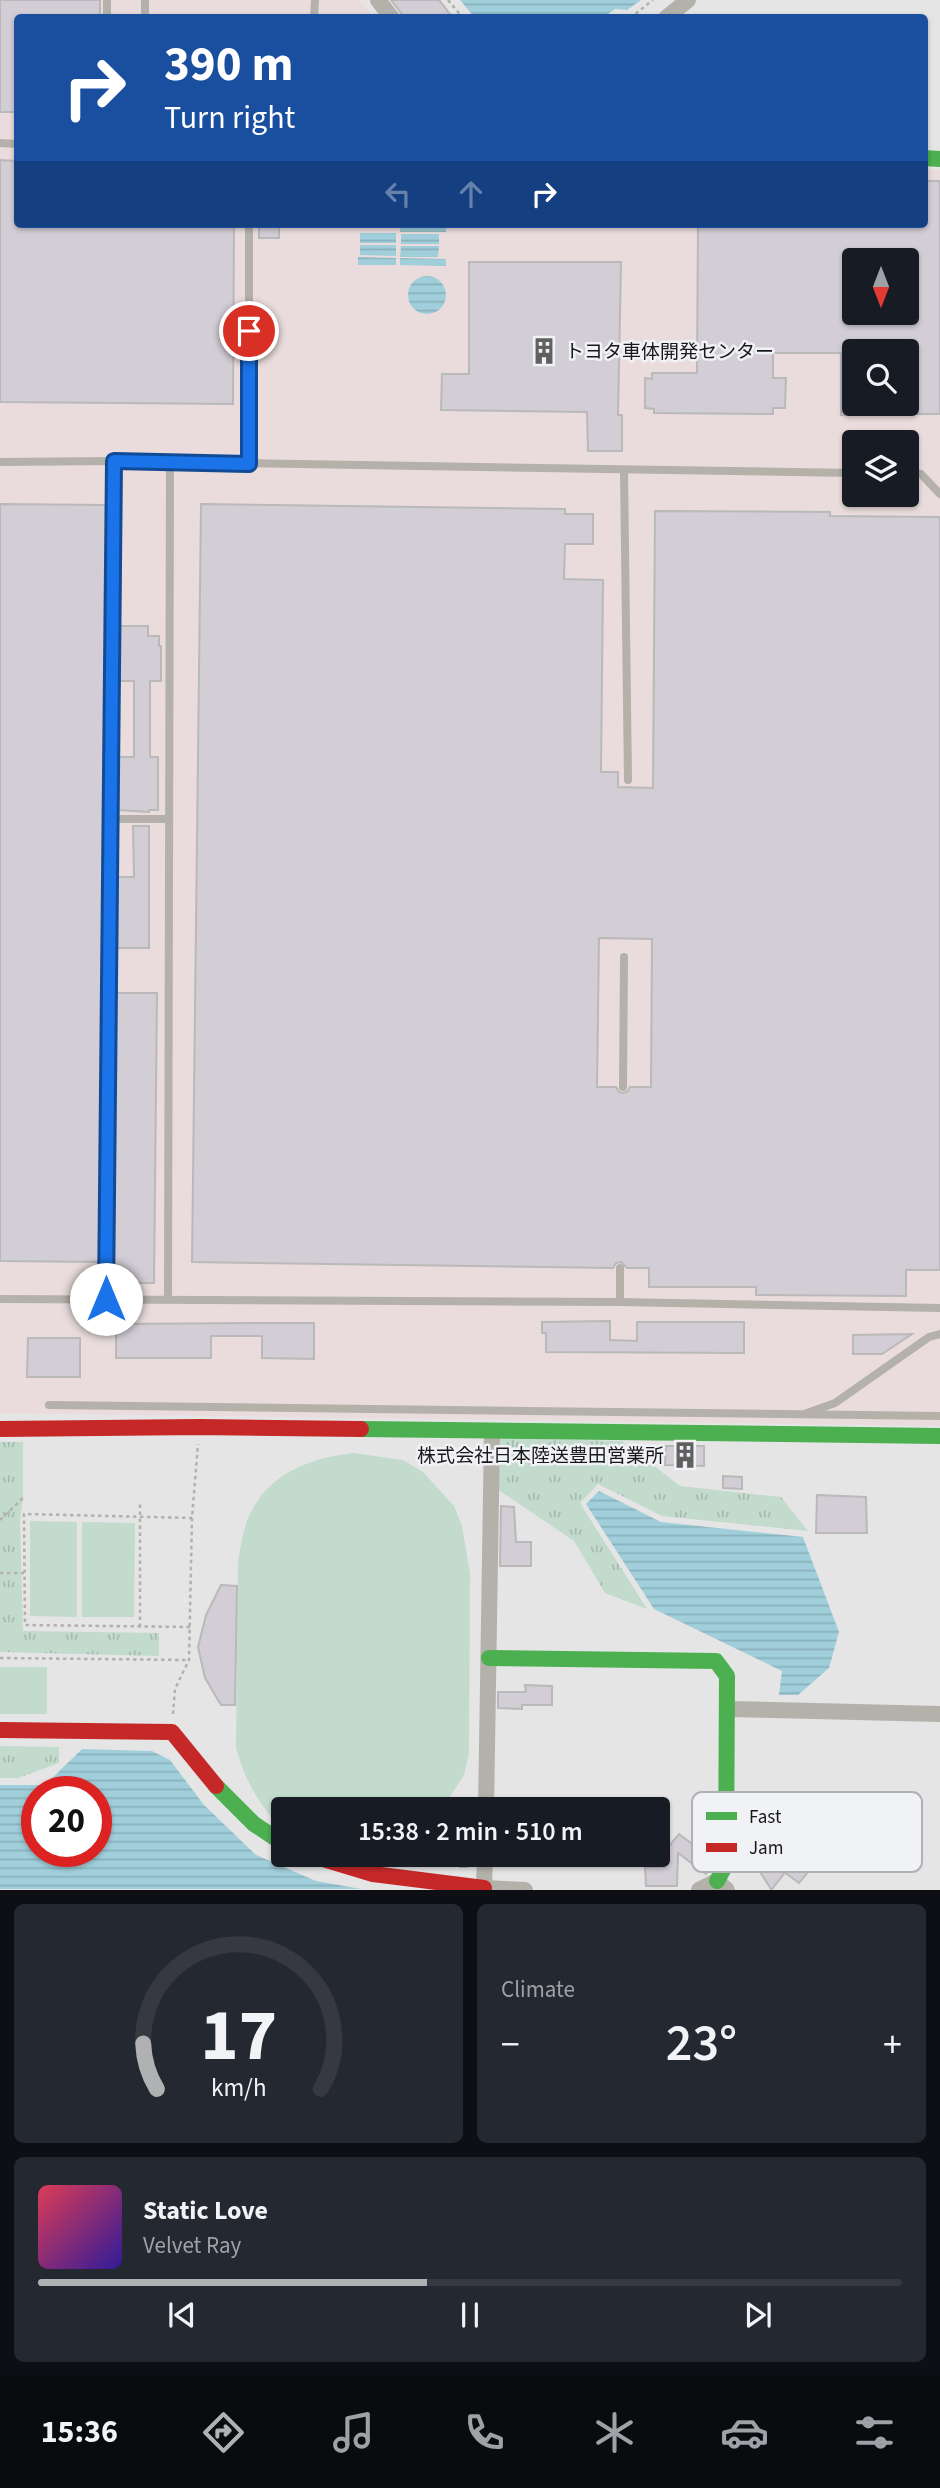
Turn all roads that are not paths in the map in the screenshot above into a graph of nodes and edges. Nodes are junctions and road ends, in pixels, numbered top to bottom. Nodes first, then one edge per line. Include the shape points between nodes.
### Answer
1 (378, 0) edge
2 (688, 0) edge
3 (389, 14) edge
4 (671, 14) edge
5 (249, 228) edge
6 (114, 461) junction
7 (0, 462) edge
8 (170, 462) junction
9 (249, 464) junction
10 (624, 470) junction
11 (842, 473) edge
12 (919, 474) edge
13 (940, 494) edge
14 (628, 780) dead end
15 (111, 820) junction
16 (169, 820) junction
17 (624, 957) dead end
18 (623, 1087) dead end
19 (620, 1268) dead end
20 (167, 1298) junction
21 (0, 1299) edge
22 (106, 1299) junction
23 (620, 1302) junction
24 (940, 1308) edge
25 (940, 1334) edge
26 (49, 1405) dead end
27 (801, 1415) junction
28 (940, 1416) edge
29 (0, 1429) edge
30 (492, 1432) junction
31 (940, 1436) edge
32 (489, 1658) junction
33 (728, 1709) junction
34 (940, 1714) edge
35 (0, 1730) edge
36 (727, 1792) edge
37 (486, 1797) edge
38 (271, 1837) edge
39 (342, 1867) edge
40 (485, 1867) edge
41 (722, 1885) edge
42 (484, 1889) edge
43 (525, 1889) edge
44 (699, 1889) edge

1 - 3 street
2 - 4 street
5 - 9 lane
6 - 7 lane
6 - 8 lane
6 - 15 lane
8 - 9 lane
8 - 16 lane
9 - 10 lane
10 - 11 lane
10 - 14 lane
12 - 13 lane
15 - 16 lane
15 - 22 lane
16 - 20 lane
17 - 18 lane
19 - 23 lane
20 - 22 lane
20 - 23 lane
21 - 22 lane
23 - 24 lane
25 - 27 lane via 929,1337 835,1403
26 - 27 lane
27 - 28 lane
29 - 30 street
30 - 31 street
30 - 32 street
32 - 33 street via 716,1661 727,1676
32 - 37 street
33 - 34 street
33 - 36 street
35 - 38 street via 172,1732 230,1802
39 - 42 street
40 - 42 street
41 - 44 street
42 - 43 street

